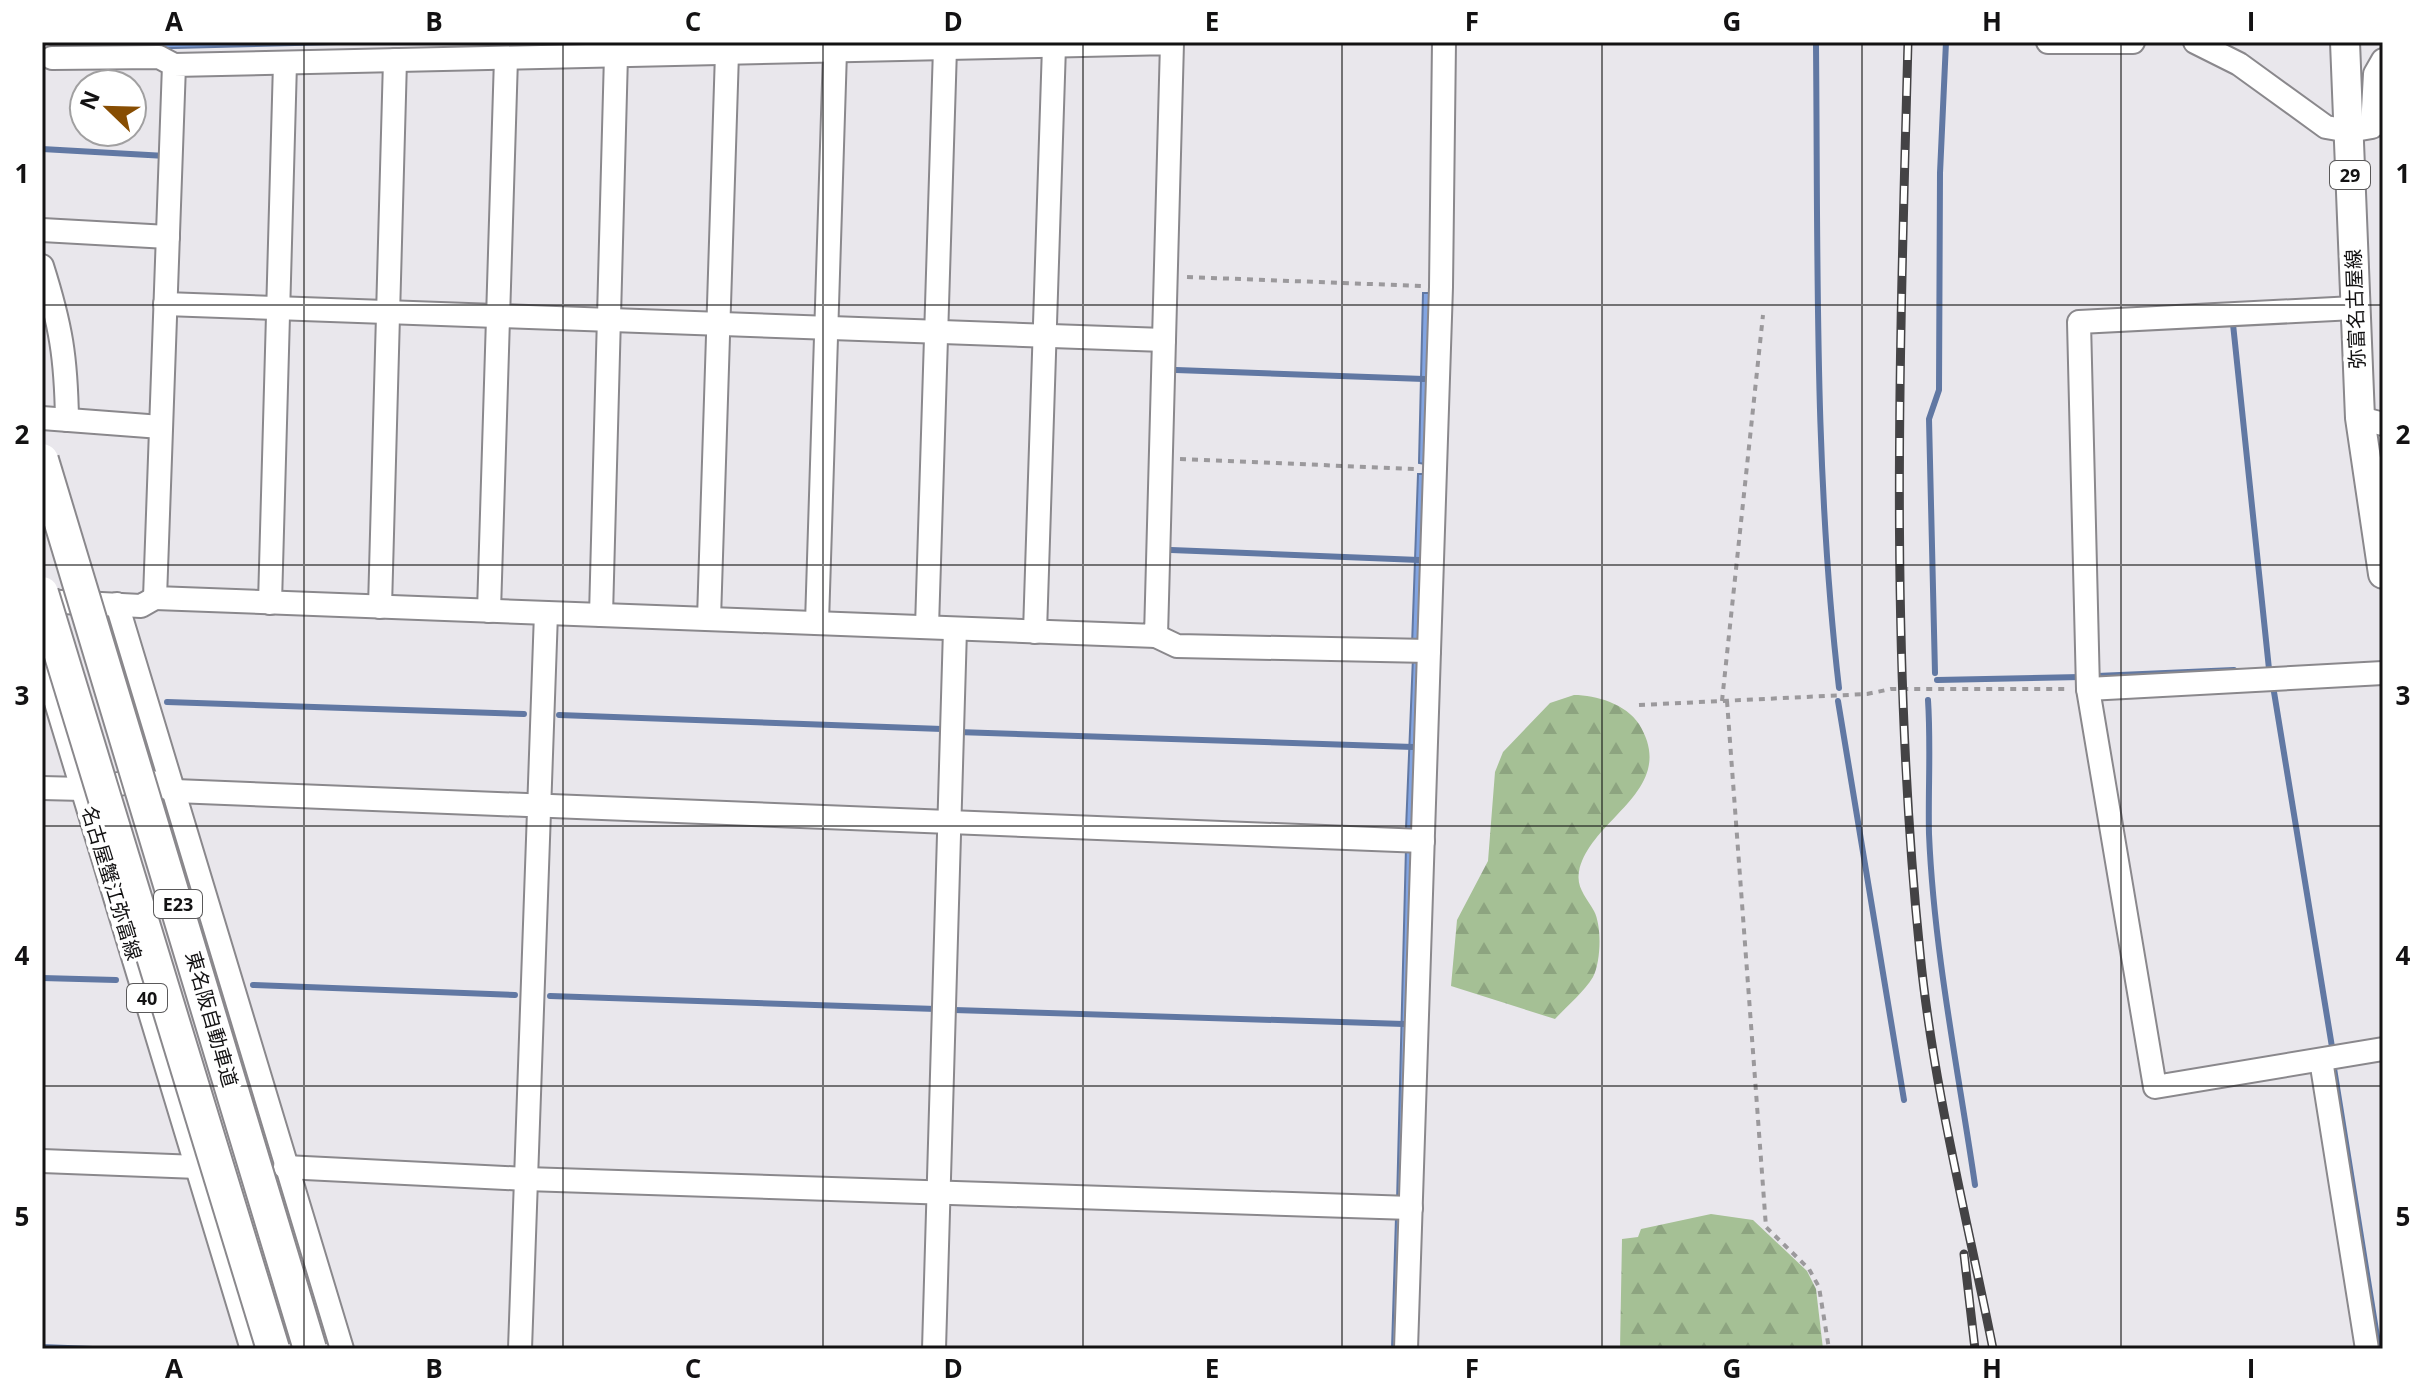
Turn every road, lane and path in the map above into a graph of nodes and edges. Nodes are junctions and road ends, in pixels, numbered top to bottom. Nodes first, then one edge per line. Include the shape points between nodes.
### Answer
1 (1172, 42) edge
2 (1444, 42) edge
3 (2048, 42) edge
4 (2133, 42) edge
5 (2195, 42) edge
6 (2345, 42) edge
7 (1054, 46) junction
8 (945, 48) junction
9 (835, 51) junction
10 (727, 53) junction
11 (616, 55) junction
12 (52, 58) dead end
13 (506, 58) junction
14 (395, 60) junction
15 (2383, 60) edge
16 (285, 63) junction
17 (174, 65) junction
18 (2349, 131) junction
19 (42, 230) edge
20 (168, 237) junction
21 (42, 266) edge
22 (1166, 277) junction
23 (1441, 287) junction
24 (165, 304) junction
25 (279, 308) junction
26 (2354, 308) junction
27 (388, 312) junction
28 (1763, 315) dead end
29 (498, 316) junction
30 (608, 320) junction
31 (718, 324) junction
32 (827, 328) junction
33 (936, 332) junction
34 (1044, 335) junction
35 (1164, 340) junction
36 (42, 418) edge
37 (67, 420) junction
38 (2371, 421) edge
39 (161, 427) junction
40 (1161, 458) junction
41 (42, 460) edge
42 (1434, 469) junction
43 (2383, 574) edge
44 (42, 593) edge
45 (155, 598) junction
46 (42, 601) edge
47 (270, 603) junction
48 (117, 604) junction
49 (380, 607) junction
50 (489, 611) junction
51 (546, 613) junction
52 (601, 615) junction
53 (709, 619) junction
54 (817, 623) junction
55 (927, 627) junction
56 (955, 629) junction
57 (1035, 632) junction
58 (1156, 636) junction
59 (42, 646) edge
60 (1429, 651) junction
61 (2383, 673) edge
62 (2088, 689) junction
63 (1725, 701) junction
64 (1639, 705) dead end
65 (42, 788) edge
66 (83, 789) junction
67 (175, 791) junction
68 (537, 805) junction
69 (949, 821) junction
70 (1423, 841) junction
71 (2383, 1049) edge
72 (2321, 1060) junction
73 (195, 1157) junction
74 (283, 1160) junction
75 (42, 1161) edge
76 (526, 1179) junction
77 (939, 1193) junction
78 (1411, 1208) junction
79 (255, 1349) edge
80 (273, 1349) edge
81 (310, 1349) edge
82 (342, 1349) edge
83 (520, 1349) edge
84 (934, 1349) edge
85 (1406, 1349) edge
86 (1829, 1349) edge
87 (2367, 1349) edge

1 - 7 street
1 - 22 street
2 - 23 street
3 - 4 street
5 - 18 street via 2239,64 2326,127
6 - 18 main road, 弥富名古屋線 / 29
7 - 8 street
7 - 34 street
8 - 9 street
8 - 33 street
9 - 10 street
9 - 32 street
10 - 11 street
10 - 31 street
11 - 13 street
11 - 30 street
12 - 17 street via 159,57
13 - 14 street
13 - 29 street
14 - 16 street
14 - 27 street
15 - 18 street via 2375,74 2372,127
16 - 17 street via 257,58
16 - 25 street
17 - 20 street
18 - 26 main road, 弥富名古屋線 / 29
19 - 20 street
20 - 24 street
21 - 37 street via 61,326
22 - 23 path
22 - 35 street
23 - 42 street
24 - 25 street
24 - 39 street
25 - 27 street
25 - 47 street
26 - 38 main road, 弥富名古屋線 / 29
26 - 62 street via 2079,322
27 - 29 street
27 - 49 street
28 - 63 path
29 - 30 street
29 - 50 street
30 - 31 street
30 - 52 street
31 - 32 street
31 - 53 street
32 - 33 street
32 - 54 street
33 - 34 street
33 - 55 street
34 - 35 street
34 - 57 street
35 - 40 street
36 - 37 street
37 - 39 street
38 - 43 main road, 弥富名古屋線 / 29
39 - 45 street
40 - 42 path
40 - 58 street
41 - 81 highway, 東名阪自動車道 / E23, bridge
42 - 60 street
44 - 80 highway, 東名阪自動車道 / E23, bridge
45 - 47 street
45 - 48 street via 141,606
46 - 48 street
47 - 49 street
48 - 67 street
49 - 50 street
50 - 51 street
51 - 52 street
51 - 68 street
52 - 53 street
53 - 54 street
54 - 55 street
55 - 56 street
56 - 57 street
56 - 69 street
57 - 58 street
58 - 60 street via 1177,646
59 - 66 main road, 名古屋蟹江弥富線 / 40
60 - 70 street
61 - 62 street
62 - 63 path via 1932,688
62 - 72 street via 2155,1087
63 - 64 path
63 - 86 path via 1766,1227 1809,1269 1819,1287
65 - 66 street
66 - 67 street via 147,780
66 - 73 main road, 名古屋蟹江弥富線 / 40
67 - 68 street
67 - 74 street
68 - 69 street
68 - 76 street
69 - 70 street
69 - 77 street
70 - 78 street
71 - 72 street
72 - 87 street
73 - 74 street via 263,1147
73 - 75 street
73 - 79 main road, 名古屋蟹江弥富線 / 40
74 - 76 street
74 - 82 street
76 - 77 street
76 - 83 street
77 - 78 street
77 - 84 street
78 - 85 street

